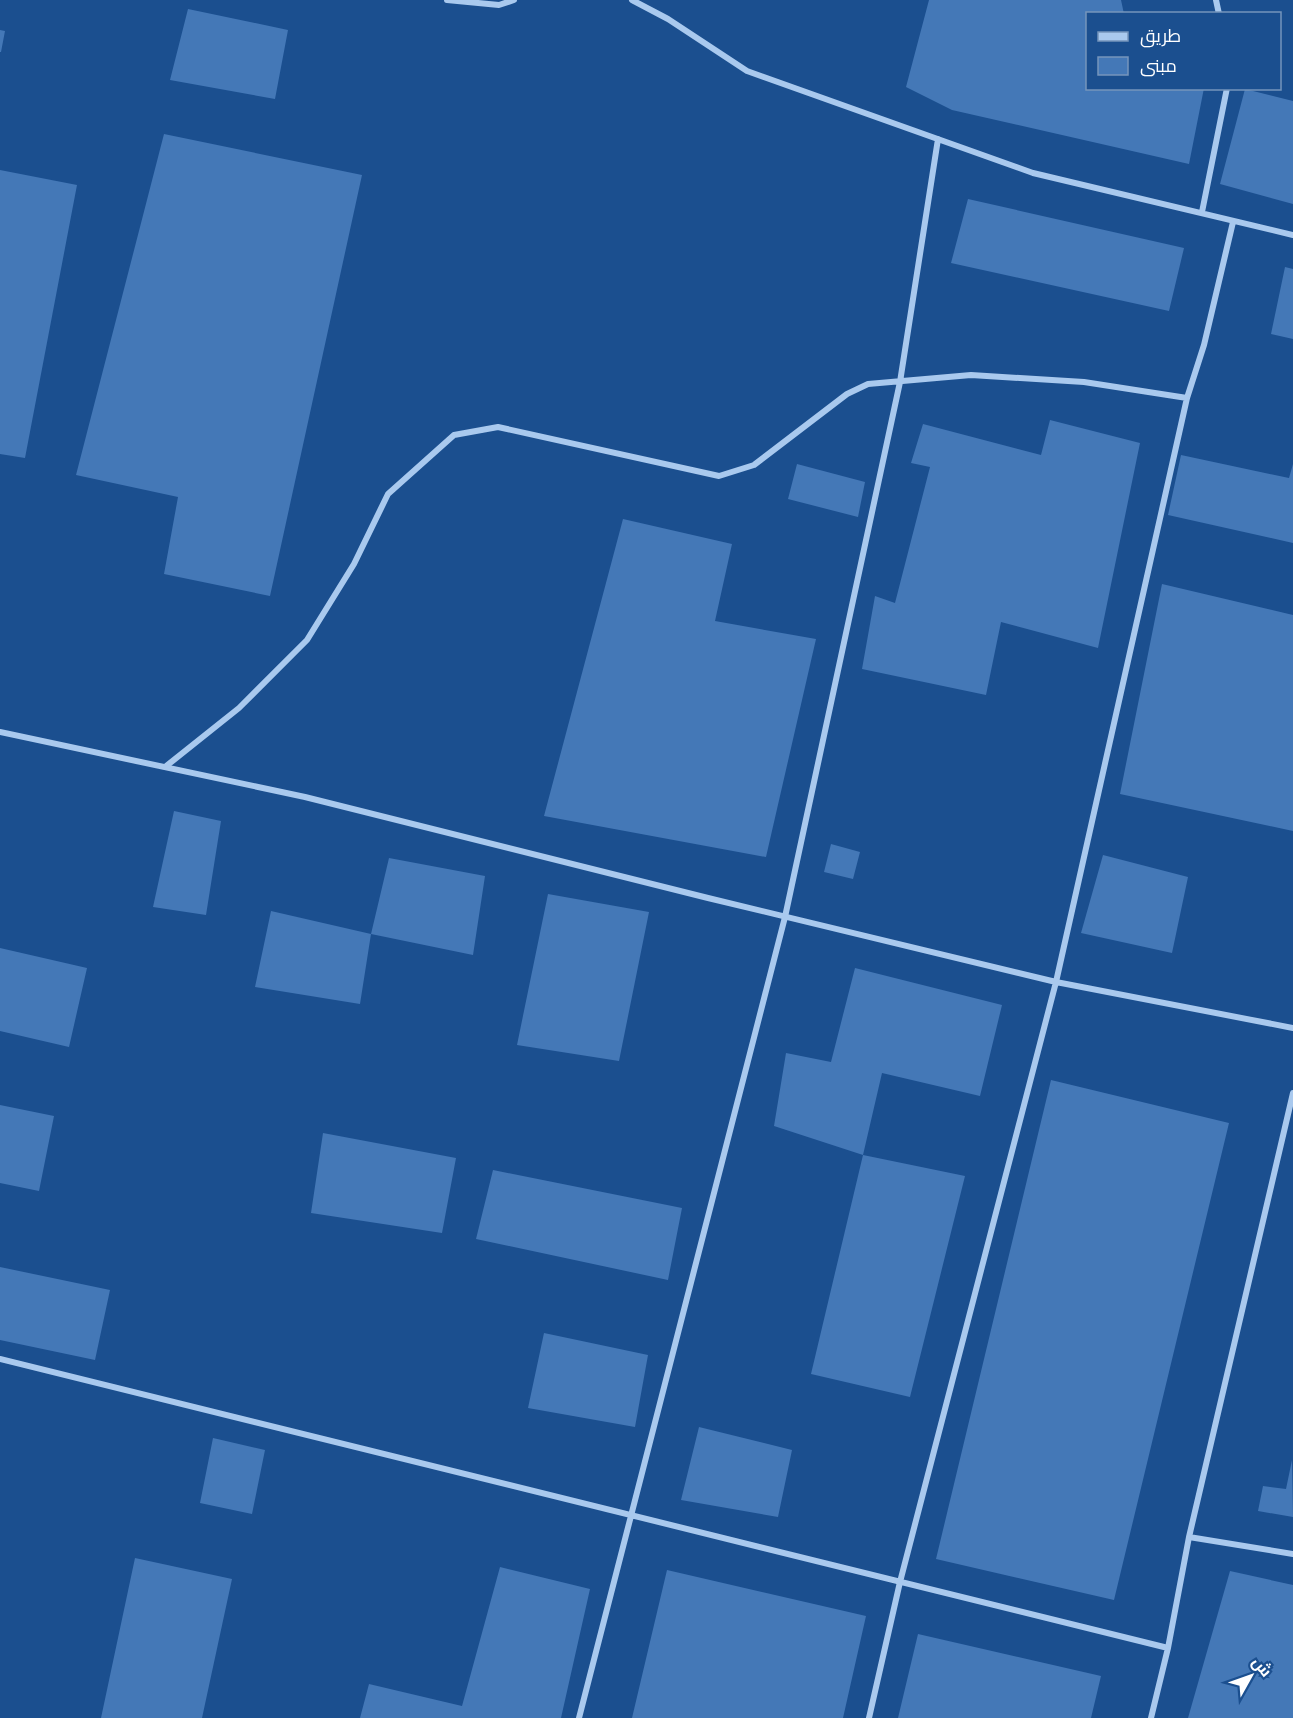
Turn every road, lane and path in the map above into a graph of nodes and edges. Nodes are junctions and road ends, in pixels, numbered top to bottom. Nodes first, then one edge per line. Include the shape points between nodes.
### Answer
1 (447, 0) edge
2 (514, 0) edge
3 (632, 0) edge
4 (1227, 90) edge
5 (938, 139) junction
6 (1202, 212) junction
7 (1233, 222) junction
8 (1293, 235) edge
9 (900, 382) junction
10 (1187, 398) junction
11 (0, 732) edge
12 (165, 767) junction
13 (785, 917) junction
14 (1056, 982) junction
15 (1293, 1028) edge
16 (1293, 1093) edge
17 (0, 1359) edge
18 (631, 1515) junction
19 (1189, 1538) junction
20 (1293, 1554) edge
21 (900, 1582) junction
22 (1168, 1648) junction
23 (579, 1718) edge
24 (869, 1718) edge
25 (1151, 1718) edge

1 - 2 street via 498,5
3 - 5 street via 747,71
4 - 6 street
5 - 6 street via 1033,173
5 - 9 street
6 - 7 street
7 - 8 street
7 - 10 street via 1204,345
9 - 10 street via 971,375 1084,382
9 - 12 street via 868,384 847,394 754,465 719,477 498,427 454,435 388,494 354,564 307,640 239,708
9 - 13 street
10 - 14 street
11 - 12 street
12 - 13 street via 305,797
13 - 14 street
13 - 18 street
14 - 15 street
14 - 21 street
16 - 19 street
17 - 18 street
18 - 21 street
18 - 23 street
19 - 20 street
19 - 22 street
21 - 22 street
21 - 24 street
22 - 25 street

